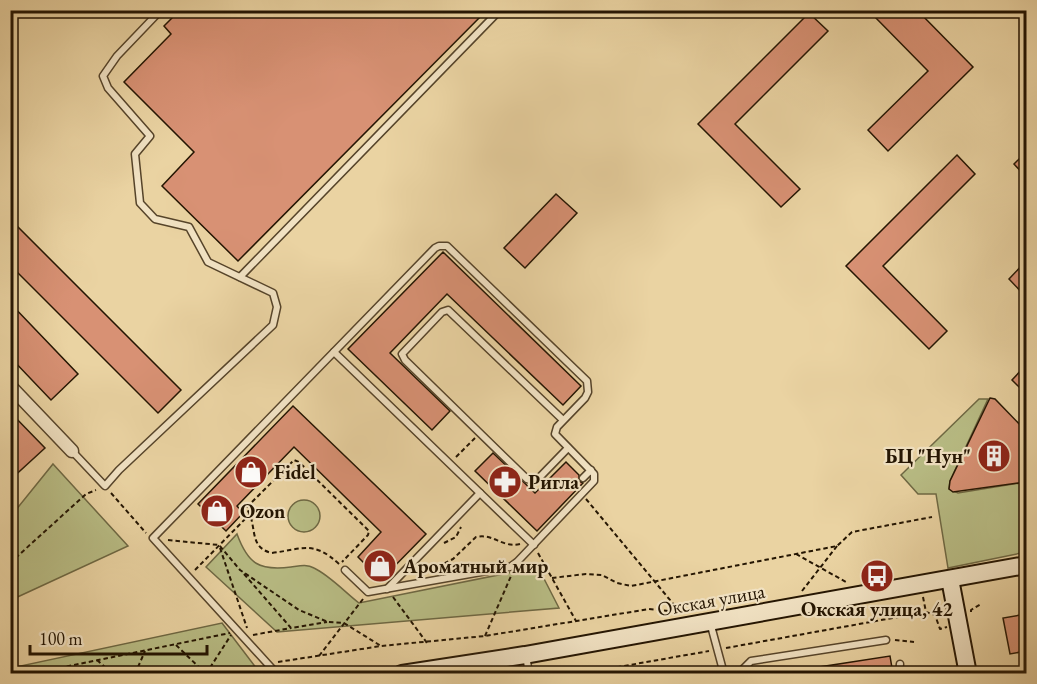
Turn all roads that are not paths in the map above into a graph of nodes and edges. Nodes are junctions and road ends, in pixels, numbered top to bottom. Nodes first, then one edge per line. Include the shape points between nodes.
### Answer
1 (162, 10) edge
2 (500, 10) edge
3 (240, 277) junction
4 (334, 352) junction
5 (10, 386) edge
6 (563, 420) junction
7 (568, 448) junction
8 (72, 451) joint
9 (591, 470) junction
10 (583, 478) dead end
11 (480, 493) junction
12 (532, 543) junction
13 (1026, 565) edge
14 (345, 570) road end
15 (949, 574) junction
16 (387, 589) junction
17 (710, 621) junction
18 (886, 640) road end
19 (525, 655) junction
20 (900, 664) dead end
21 (277, 674) edge
22 (402, 674) edge
23 (529, 674) edge
24 (724, 674) edge
25 (738, 674) edge
26 (898, 674) edge
27 (968, 674) edge

1 - 3 lane via 103,76 108,88 150,136 135,154 140,203 155,219 189,227 208,262
2 - 3 lane
3 - 8 lane via 273,293 277,307 273,325 105,486
4 - 6 lane via 435,248 447,246 587,381 585,398
4 - 11 lane
4 - 21 lane via 151,538
5 - 8 street
6 - 7 lane via 555,434
6 - 7 lane via 448,310 402,354 531,481 537,480
7 - 9 lane
9 - 10 lane
9 - 12 lane via 594,481
11 - 12 lane
11 - 16 lane
12 - 16 lane via 506,569
13 - 15 main road, Окская улица
14 - 16 lane via 368,592
15 - 17 main road, Окская улица
15 - 27 main road
17 - 19 main road, Окская улица
17 - 24 lane
18 - 25 lane via 752,661
19 - 22 main road, Окская улица
19 - 23 lane
20 - 26 lane

